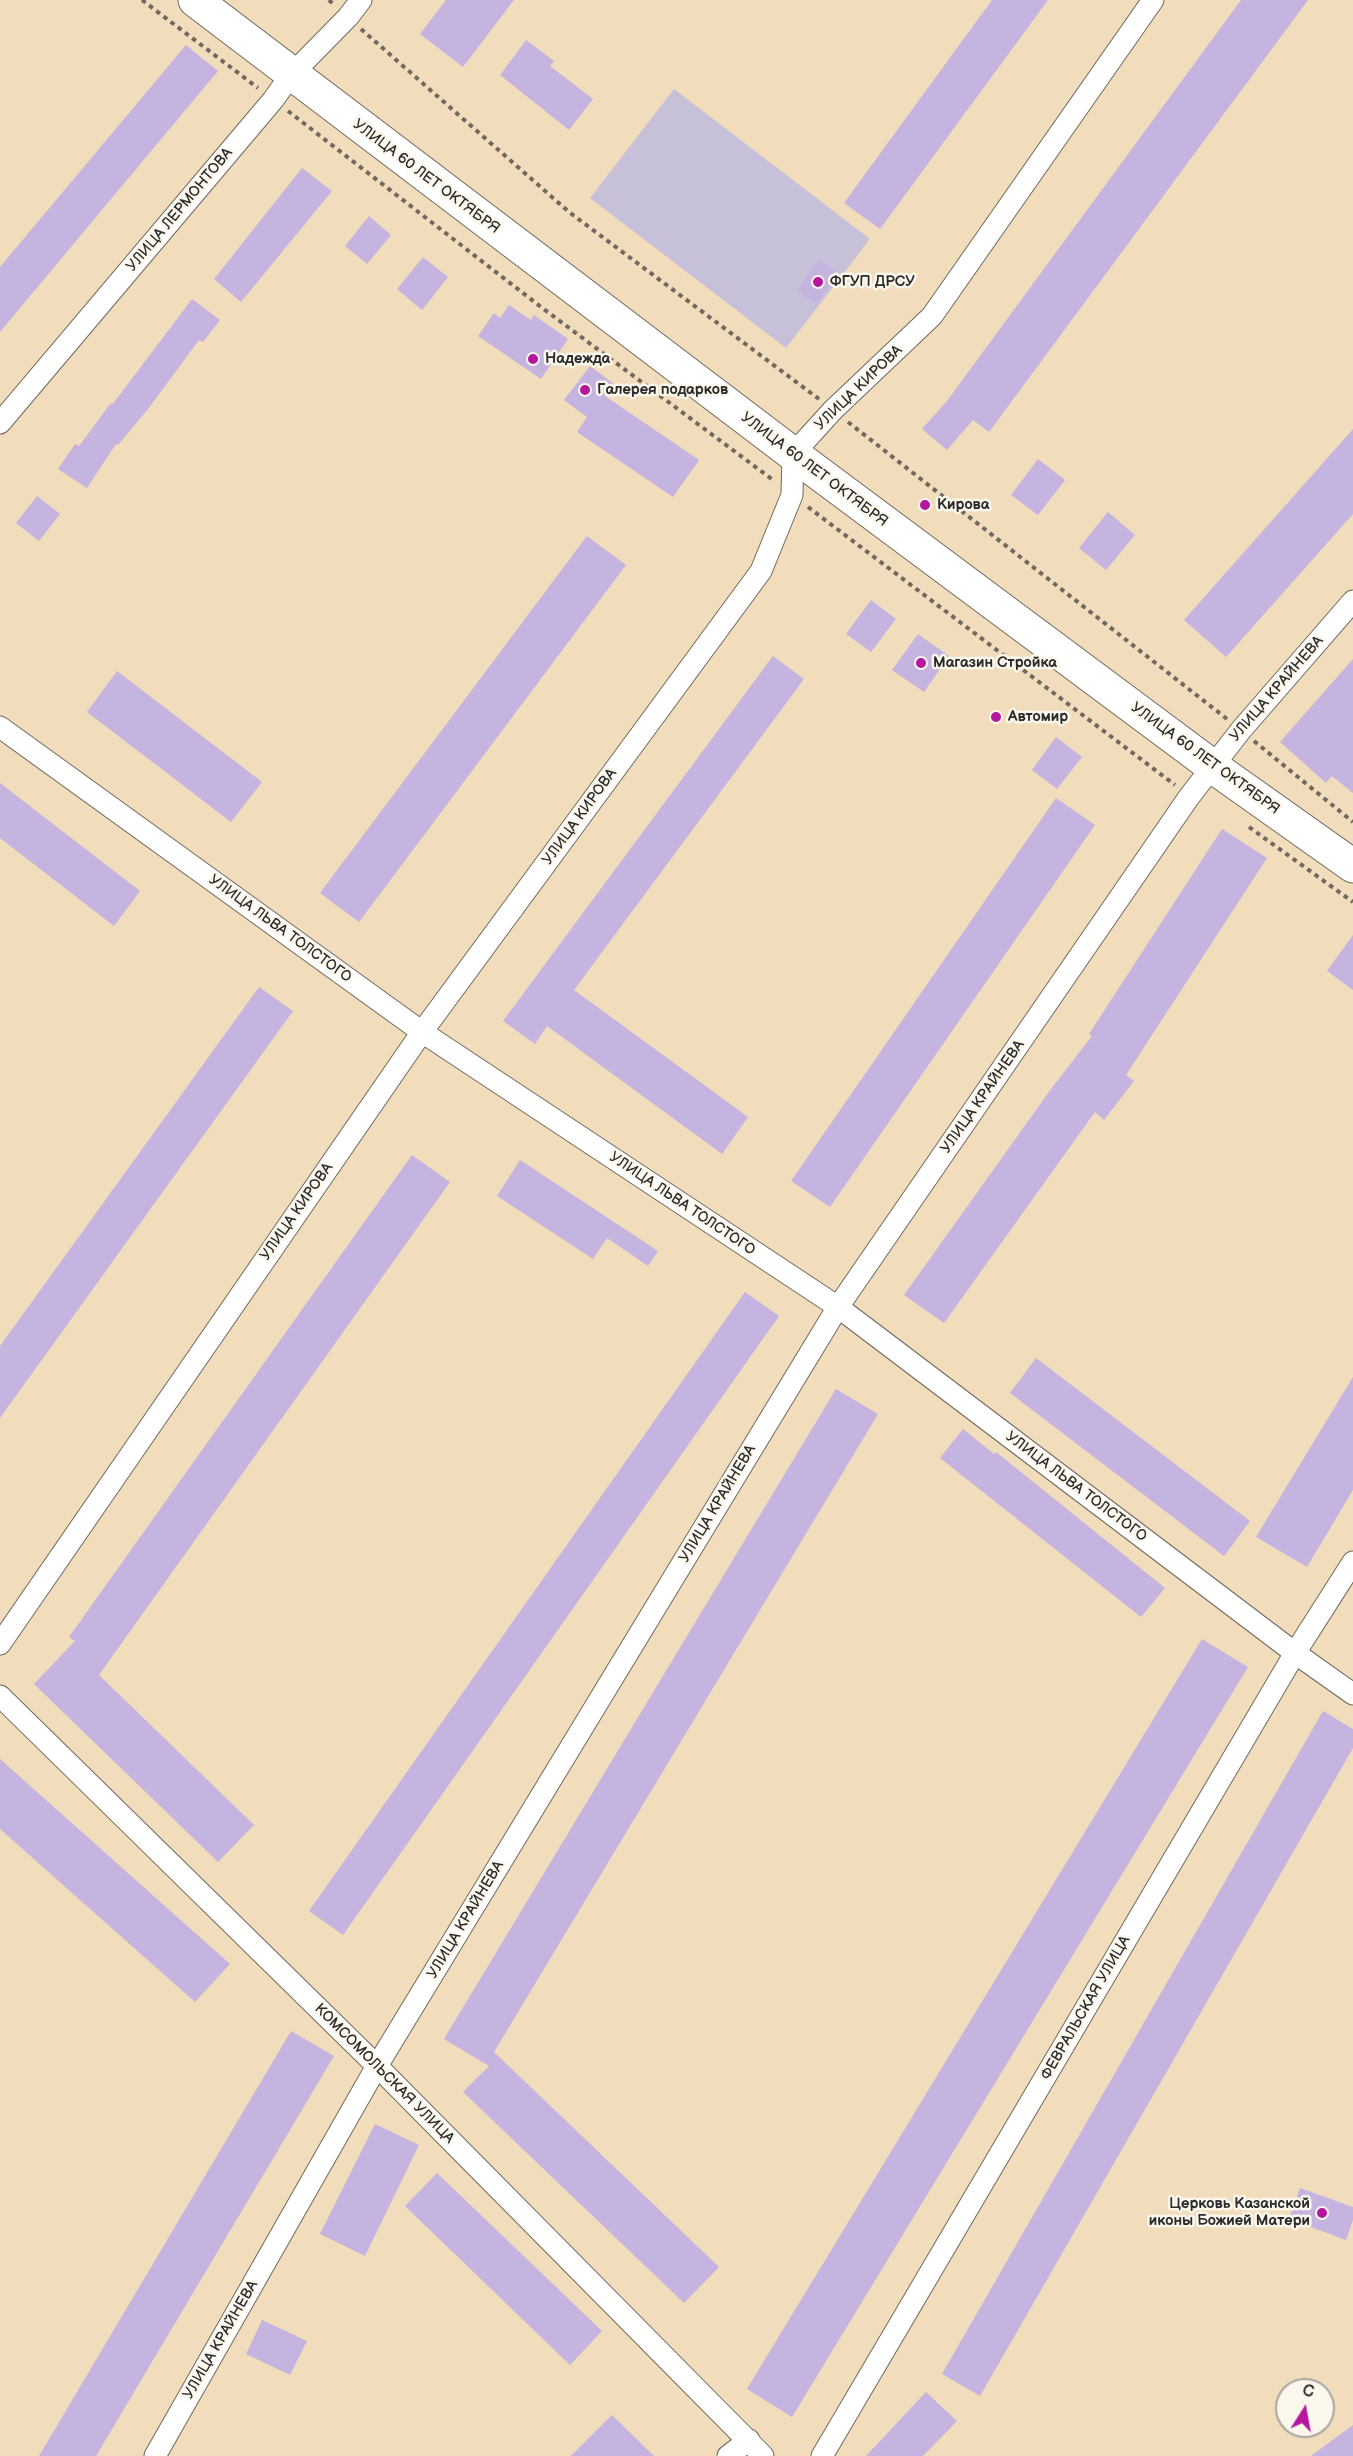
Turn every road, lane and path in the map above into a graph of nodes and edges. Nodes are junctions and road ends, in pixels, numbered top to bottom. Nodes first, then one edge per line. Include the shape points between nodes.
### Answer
1 (142, 0) edge
2 (195, 0) edge
3 (361, 0) edge
4 (1153, 0) edge
5 (282, 87) junction
6 (0, 423) edge
7 (793, 454) junction
8 (792, 495) junction
9 (1353, 601) edge
10 (0, 727) edge
11 (1212, 766) junction
12 (1189, 797) junction
13 (1242, 822) dead end
14 (1353, 866) edge
15 (1353, 902) edge
16 (422, 1032) junction
17 (838, 1307) junction
18 (1353, 1562) edge
19 (0, 1644) edge
20 (1295, 1653) junction
21 (1353, 1694) edge
22 (0, 1696) edge
23 (376, 2066) junction
24 (749, 2440) junction
25 (155, 2456) edge
26 (728, 2456) edge
27 (763, 2456) edge
28 (822, 2456) edge

1 - 5 path
2 - 5 main road, УЛИЦА 60 ЛЕТ ОКТЯБРЯ
3 - 5 street, УЛИЦА ЛЕРМОНТОВА
4 - 7 street, УЛИЦА КИРОВА via 933,316 833,410
5 - 6 street, УЛИЦА ЛЕРМОНТОВА
5 - 7 main road, УЛИЦА 60 ЛЕТ ОКТЯБРЯ
5 - 8 path via 541,307
7 - 8 street, УЛИЦА КИРОВА
7 - 11 main road, УЛИЦА 60 ЛЕТ ОКТЯБРЯ
8 - 12 path
8 - 16 street, УЛИЦА КИРОВА via 761,571
9 - 11 street, УЛИЦА КРАЙНЕВА
10 - 16 street, УЛИЦА ЛЬВА ТОЛСТОГО
11 - 12 street, УЛИЦА КРАЙНЕВА
11 - 14 main road, УЛИЦА 60 ЛЕТ ОКТЯБРЯ
12 - 17 street, УЛИЦА КРАЙНЕВА
13 - 15 path
16 - 17 street, УЛИЦА ЛЬВА ТОЛСТОГО
16 - 19 street, УЛИЦА КИРОВА
17 - 20 street, УЛИЦА ЛЬВА ТОЛСТОГО
17 - 23 street, УЛИЦА КРАЙНЕВА
18 - 20 street, ФЕВРАЛЬСКАЯ УЛИЦА
20 - 21 street, УЛИЦА ЛЬВА ТОЛСТОГО
20 - 28 street, ФЕВРАЛЬСКАЯ УЛИЦА
22 - 23 street, КОМСОМОЛЬСКАЯ УЛИЦА
23 - 24 street, КОМСОМОЛЬСКАЯ УЛИЦА
23 - 25 street, УЛИЦА КРАЙНЕВА
24 - 26 street
24 - 27 street, КОМСОМОЛЬСКАЯ УЛИЦА

